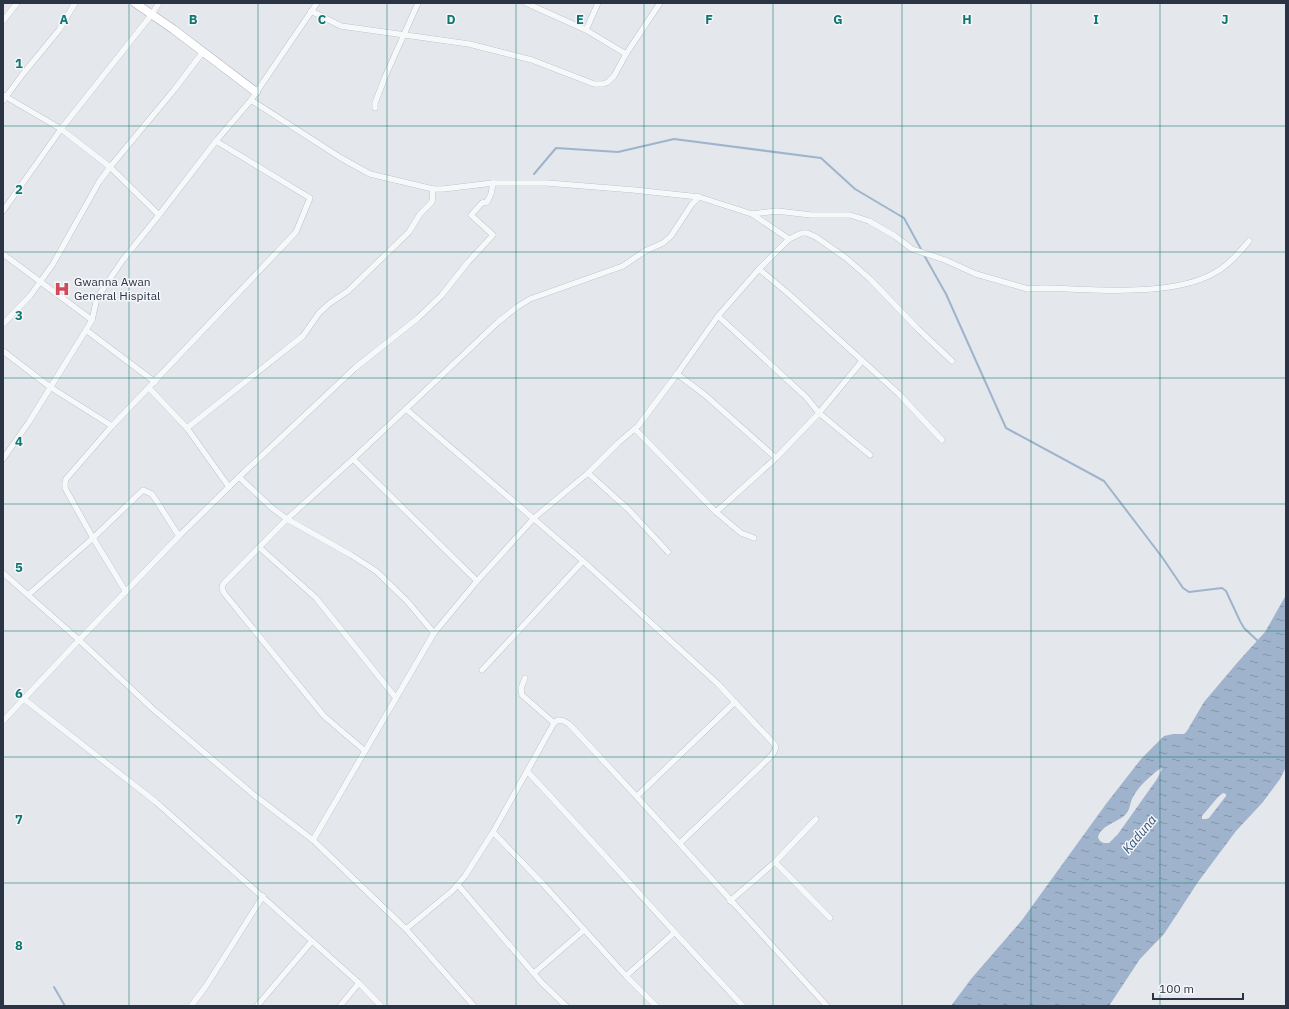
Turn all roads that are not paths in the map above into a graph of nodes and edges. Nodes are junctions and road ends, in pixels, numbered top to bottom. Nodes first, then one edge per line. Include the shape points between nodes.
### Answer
1 (75, 3) edge
2 (134, 3) edge
3 (160, 3) edge
4 (317, 3) edge
5 (418, 3) edge
6 (526, 3) edge
7 (598, 3) edge
8 (660, 3) edge
9 (14, 4) edge
10 (311, 11) junction
11 (152, 14) junction
12 (3, 21) edge
13 (586, 30) junction
14 (404, 34) junction
15 (202, 53) junction
16 (626, 54) junction
17 (256, 92) junction
18 (4, 97) edge
19 (252, 100) junction
20 (375, 108) dead end
21 (61, 129) junction
22 (216, 141) junction
23 (110, 167) junction
24 (493, 183) junction
25 (433, 189) junction
26 (699, 197) junction
27 (3, 211) edge
28 (752, 214) junction
29 (159, 216) junction
30 (789, 239) junction
31 (1249, 241) dead end
32 (3, 254) edge
33 (759, 269) junction
34 (41, 282) junction
35 (718, 316) junction
36 (92, 320) junction
37 (3, 324) edge
38 (86, 330) junction
39 (3, 352) edge
40 (862, 361) junction
41 (952, 361) dead end
42 (677, 374) junction
43 (155, 382) junction
44 (50, 387) junction
45 (149, 388) junction
46 (406, 409) junction
47 (819, 413) junction
48 (112, 426) junction
49 (187, 428) junction
50 (635, 429) junction
51 (942, 440) dead end
52 (870, 455) dead end
53 (776, 458) junction
54 (3, 459) edge
55 (353, 460) junction
56 (588, 472) junction
57 (240, 477) junction
58 (229, 487) junction
59 (716, 512) junction
60 (534, 518) junction
61 (287, 519) junction
62 (179, 536) junction
63 (93, 538) junction
64 (754, 538) dead end
65 (260, 547) junction
66 (668, 552) dead end
67 (582, 561) junction
68 (3, 572) edge
69 (477, 581) junction
70 (126, 592) junction
71 (28, 595) junction
72 (434, 633) junction
73 (79, 640) junction
74 (482, 670) dead end
75 (525, 678) dead end
76 (396, 698) junction
77 (24, 699) junction
78 (735, 702) junction
79 (3, 721) edge
80 (554, 724) junction
81 (365, 751) junction
82 (527, 771) junction
83 (637, 796) junction
84 (816, 818) dead end
85 (493, 832) junction
86 (312, 840) junction
87 (680, 843) junction
88 (775, 862) junction
89 (458, 885) junction
90 (263, 896) junction
91 (730, 901) junction
92 (830, 918) dead end
93 (406, 929) junction
94 (584, 930) junction
95 (674, 933) junction
96 (312, 941) junction
97 (534, 973) junction
98 (626, 976) junction
99 (359, 983) junction
100 (191, 1006) edge
101 (257, 1006) edge
102 (340, 1006) edge
103 (381, 1006) edge
104 (474, 1006) edge
105 (566, 1006) edge
106 (656, 1006) edge
107 (743, 1006) edge
108 (827, 1006) edge

1 - 18 street via 59,30
2 - 11 street
3 - 11 street
4 - 10 street
5 - 14 street
6 - 13 street
7 - 13 street
8 - 16 street
9 - 12 street
10 - 14 street via 341,26
10 - 17 street
11 - 15 street
11 - 21 street
13 - 16 street
14 - 16 street via 469,44 532,60 594,84 608,82
14 - 20 street via 375,102
15 - 17 street
15 - 23 street
17 - 19 street
18 - 21 street
19 - 22 street
19 - 25 street via 340,158 370,174
21 - 23 street
21 - 27 street
22 - 29 street
22 - 43 street via 310,198 296,232
23 - 29 street
23 - 34 street
24 - 25 street
24 - 26 street via 547,183
24 - 57 street via 487,202 471,215 493,235 441,296 418,318 355,368
25 - 49 street via 432,202 420,214 409,232 348,291 330,302 303,336
26 - 28 street
26 - 46 street via 663,243 645,251 623,266 517,307
28 - 30 street
28 - 31 street via 777,211 850,216 869,221 895,236 912,250 945,260 976,274 1028,289 1132,290 1164,288 1194,282 1227,264
29 - 36 street via 122,261 97,298
30 - 33 street
30 - 41 street via 807,233 846,258
32 - 34 street
33 - 35 street
33 - 40 street
34 - 36 street
34 - 37 street
35 - 42 street
35 - 47 street via 806,397
36 - 38 street
38 - 43 street
38 - 44 street
39 - 44 street
40 - 47 street
40 - 51 street via 900,394
42 - 50 street
42 - 53 street via 705,395
43 - 45 street
44 - 48 street
44 - 54 street
45 - 48 street
45 - 49 street
46 - 55 street
46 - 60 street
47 - 52 street
47 - 53 street
48 - 63 street via 64,483
49 - 58 street
50 - 56 street
50 - 59 street
53 - 59 street
55 - 61 street
55 - 69 street
56 - 60 street
56 - 66 street via 628,509
57 - 58 street
57 - 61 street
58 - 62 street
59 - 64 street via 741,532
60 - 67 street
60 - 69 street
61 - 65 street
61 - 72 street via 376,572 407,601
62 - 63 street via 152,494 143,490
62 - 70 street
63 - 70 street
63 - 71 street
65 - 76 street via 316,598
65 - 81 street via 223,584 224,593 324,716
67 - 74 street
67 - 78 street
68 - 71 street
69 - 72 street
70 - 73 street
71 - 73 street
72 - 76 street
73 - 77 street
73 - 86 street via 254,795
75 - 80 street via 521,688 522,695
76 - 81 street
77 - 79 street
77 - 90 street via 156,802
78 - 83 street
78 - 87 street via 776,748 766,761
80 - 82 street
80 - 83 street via 558,720 569,724
81 - 86 street
82 - 85 street
82 - 95 street
83 - 87 street
84 - 88 street
85 - 89 street
85 - 94 street
86 - 93 street
87 - 91 street
88 - 91 street
88 - 92 street
89 - 93 street
89 - 97 street
90 - 96 street
90 - 100 street
91 - 108 street
93 - 104 street
94 - 97 street
94 - 98 street
95 - 98 street
95 - 107 street
96 - 99 street
96 - 101 street
97 - 105 street
98 - 106 street
99 - 102 street
99 - 103 street

